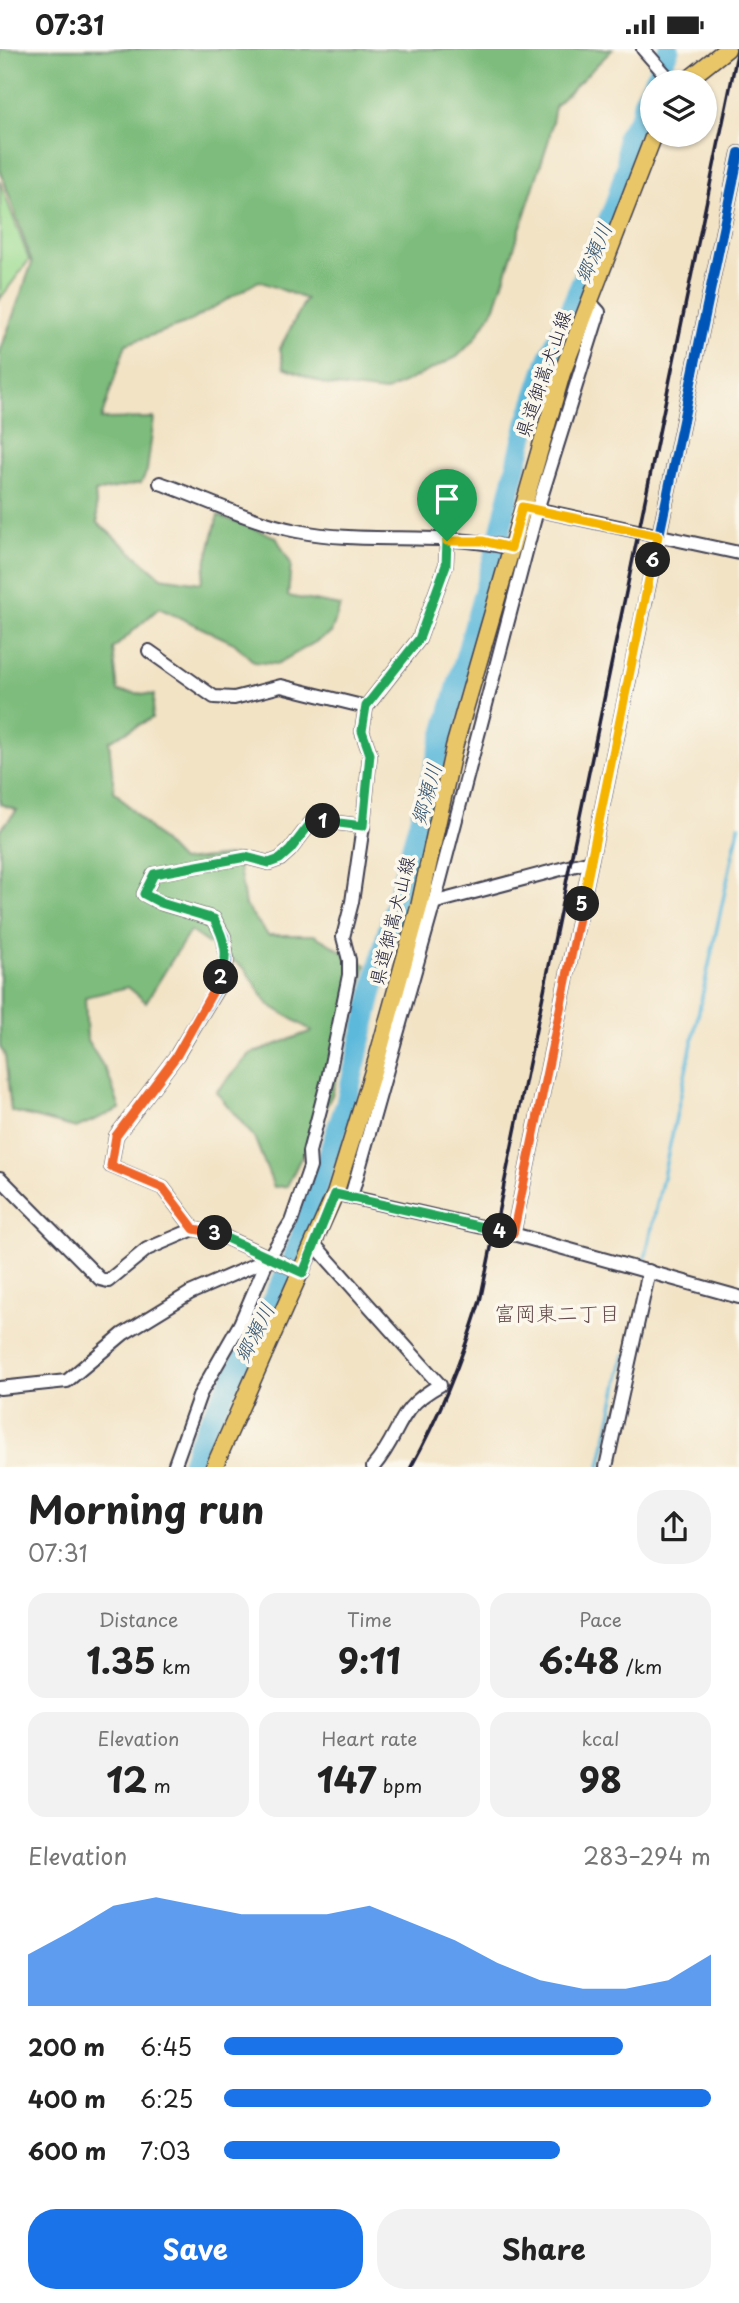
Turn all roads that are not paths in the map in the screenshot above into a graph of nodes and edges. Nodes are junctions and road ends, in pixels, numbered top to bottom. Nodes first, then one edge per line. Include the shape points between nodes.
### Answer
1 (643, 49) edge
2 (727, 49) edge
3 (660, 70) edge
4 (700, 70) edge
5 (649, 147) edge
6 (739, 153) edge
7 (160, 483) dead end
8 (530, 508) junction
9 (658, 536) junction
10 (447, 541) junction
11 (507, 547) junction
12 (739, 553) edge
13 (149, 651) dead end
14 (366, 706) junction
15 (363, 826) junction
16 (591, 861) junction
17 (426, 905) junction
18 (0, 1178) edge
19 (343, 1195) junction
20 (194, 1229) junction
21 (513, 1234) junction
22 (314, 1244) junction
23 (268, 1259) junction
24 (643, 1269) junction
25 (300, 1272) junction
26 (739, 1297) edge
27 (0, 1388) edge
28 (174, 1467) edge
29 (214, 1467) edge
30 (373, 1467) edge
31 (606, 1467) edge

1 - 3 street
2 - 4 main road
5 - 8 main road, 県道御嵩犬山線 via 562,373
6 - 9 street
7 - 10 street via 296,531
8 - 9 street
8 - 11 main road, 県道御嵩犬山線
8 - 17 street
9 - 12 street
9 - 16 street
10 - 11 street via 483,541
10 - 14 street via 446,565 419,639
11 - 17 main road, 県道御嵩犬山線 via 454,747
13 - 14 street via 215,697 233,698 281,686
14 - 15 street via 362,731 370,754
15 - 20 street via 313,820 280,859 269,863 246,857 164,871 154,874 144,894 214,919 224,937 227,961 218,987 177,1055 116,1136 111,1166 163,1188
15 - 23 street via 343,937 349,975 309,1152 310,1167 291,1222
16 - 17 street
16 - 21 street
17 - 19 main road, 県道御嵩犬山線 via 378,1055
18 - 20 street via 100,1279 108,1281 147,1249
19 - 21 street
19 - 22 main road, 県道御嵩犬山線
20 - 23 street via 220,1235
21 - 24 street
22 - 25 main road, 県道御嵩犬山線
22 - 30 street via 440,1385 407,1408
23 - 25 street
23 - 27 street via 190,1293 123,1333 66,1381
23 - 28 street via 240,1324 200,1394
24 - 26 street
24 - 31 street
25 - 29 main road, 県道御嵩犬山線

